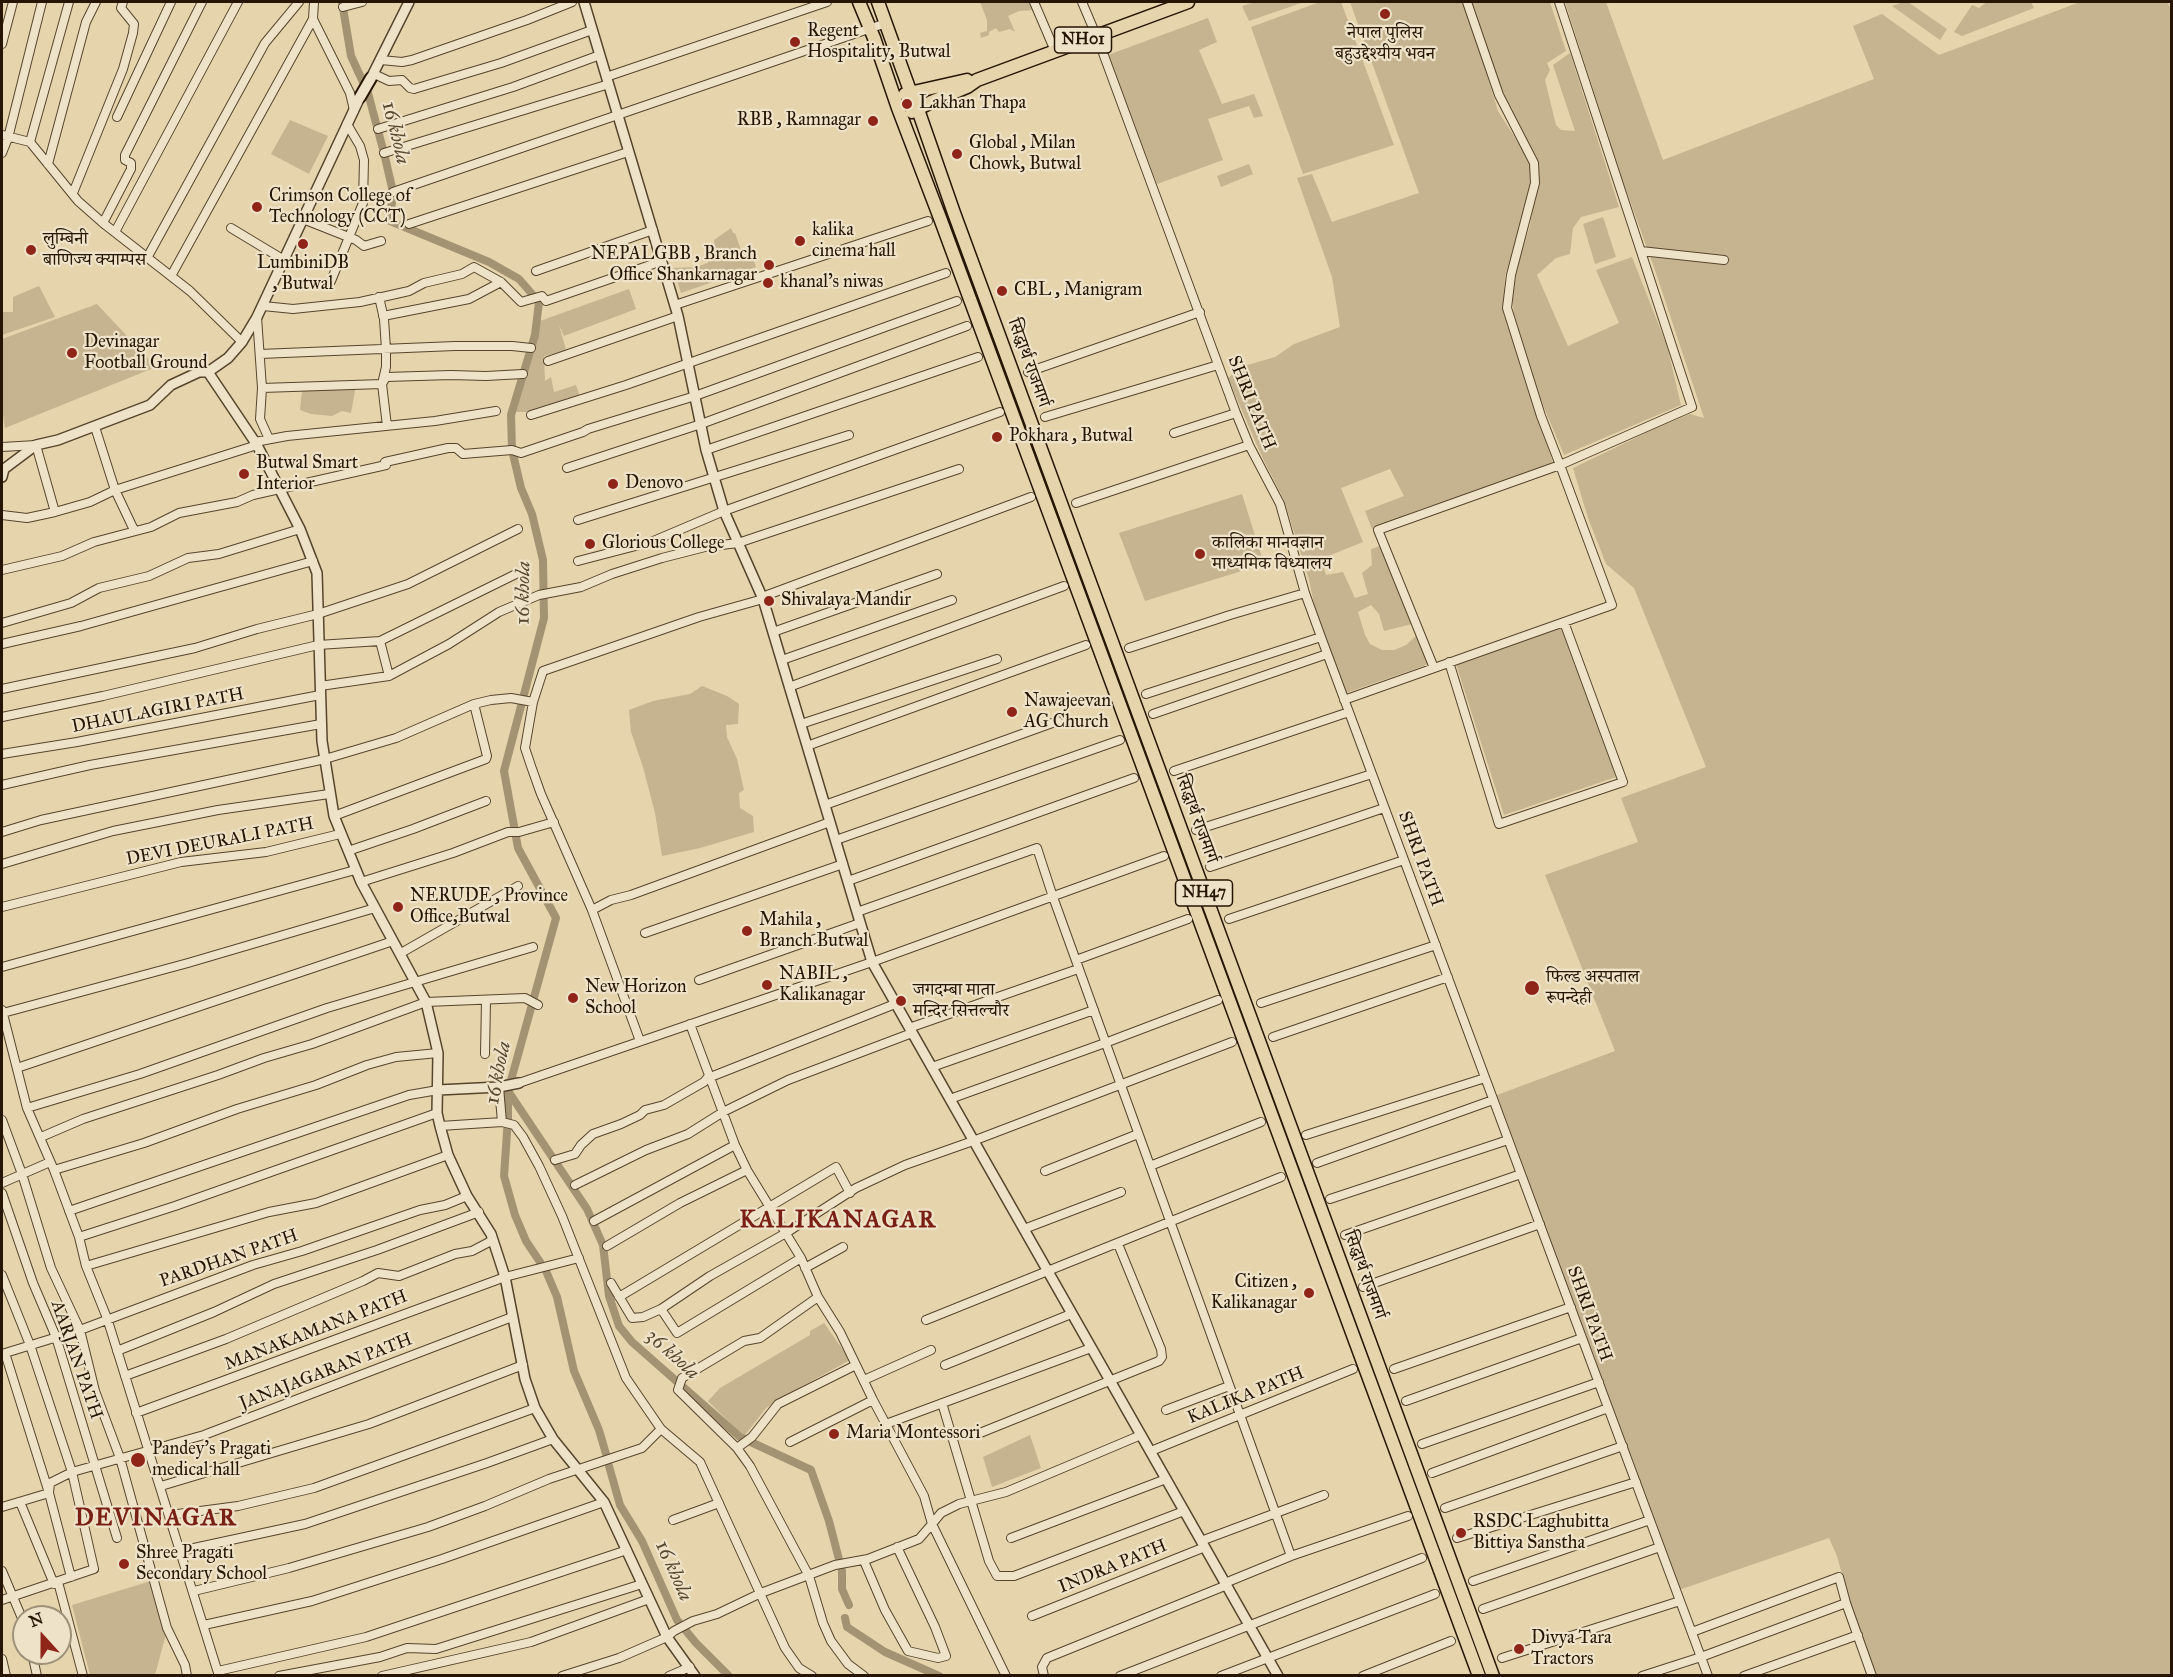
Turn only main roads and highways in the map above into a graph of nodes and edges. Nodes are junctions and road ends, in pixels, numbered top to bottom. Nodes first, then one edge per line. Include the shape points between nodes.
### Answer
1 (859, 2) edge
2 (878, 2) edge
3 (1188, 2) edge
4 (1174, 4) edge
5 (373, 76) road end
6 (977, 80) junction
7 (911, 93) junction
8 (360, 97) road end
9 (896, 100) junction
10 (917, 109) junction
11 (900, 114) junction
12 (1479, 1676) edge
13 (1493, 1676) edge

1 - 9 highway, सिद्धार्थ राजमार्ग
2 - 7 highway
3 - 4 highway, NH01
4 - 6 highway, NH01
5 - 8 main road
6 - 7 highway, NH01
6 - 10 highway, NH01
7 - 9 highway
7 - 10 highway, NH47
9 - 11 highway, सिद्धार्थ राजमार्ग
10 - 11 highway, NH01
10 - 13 highway, सिद्धार्थ राजमार्ग / NH47
11 - 12 highway, सिद्धार्थ राजमार्ग / NH47

